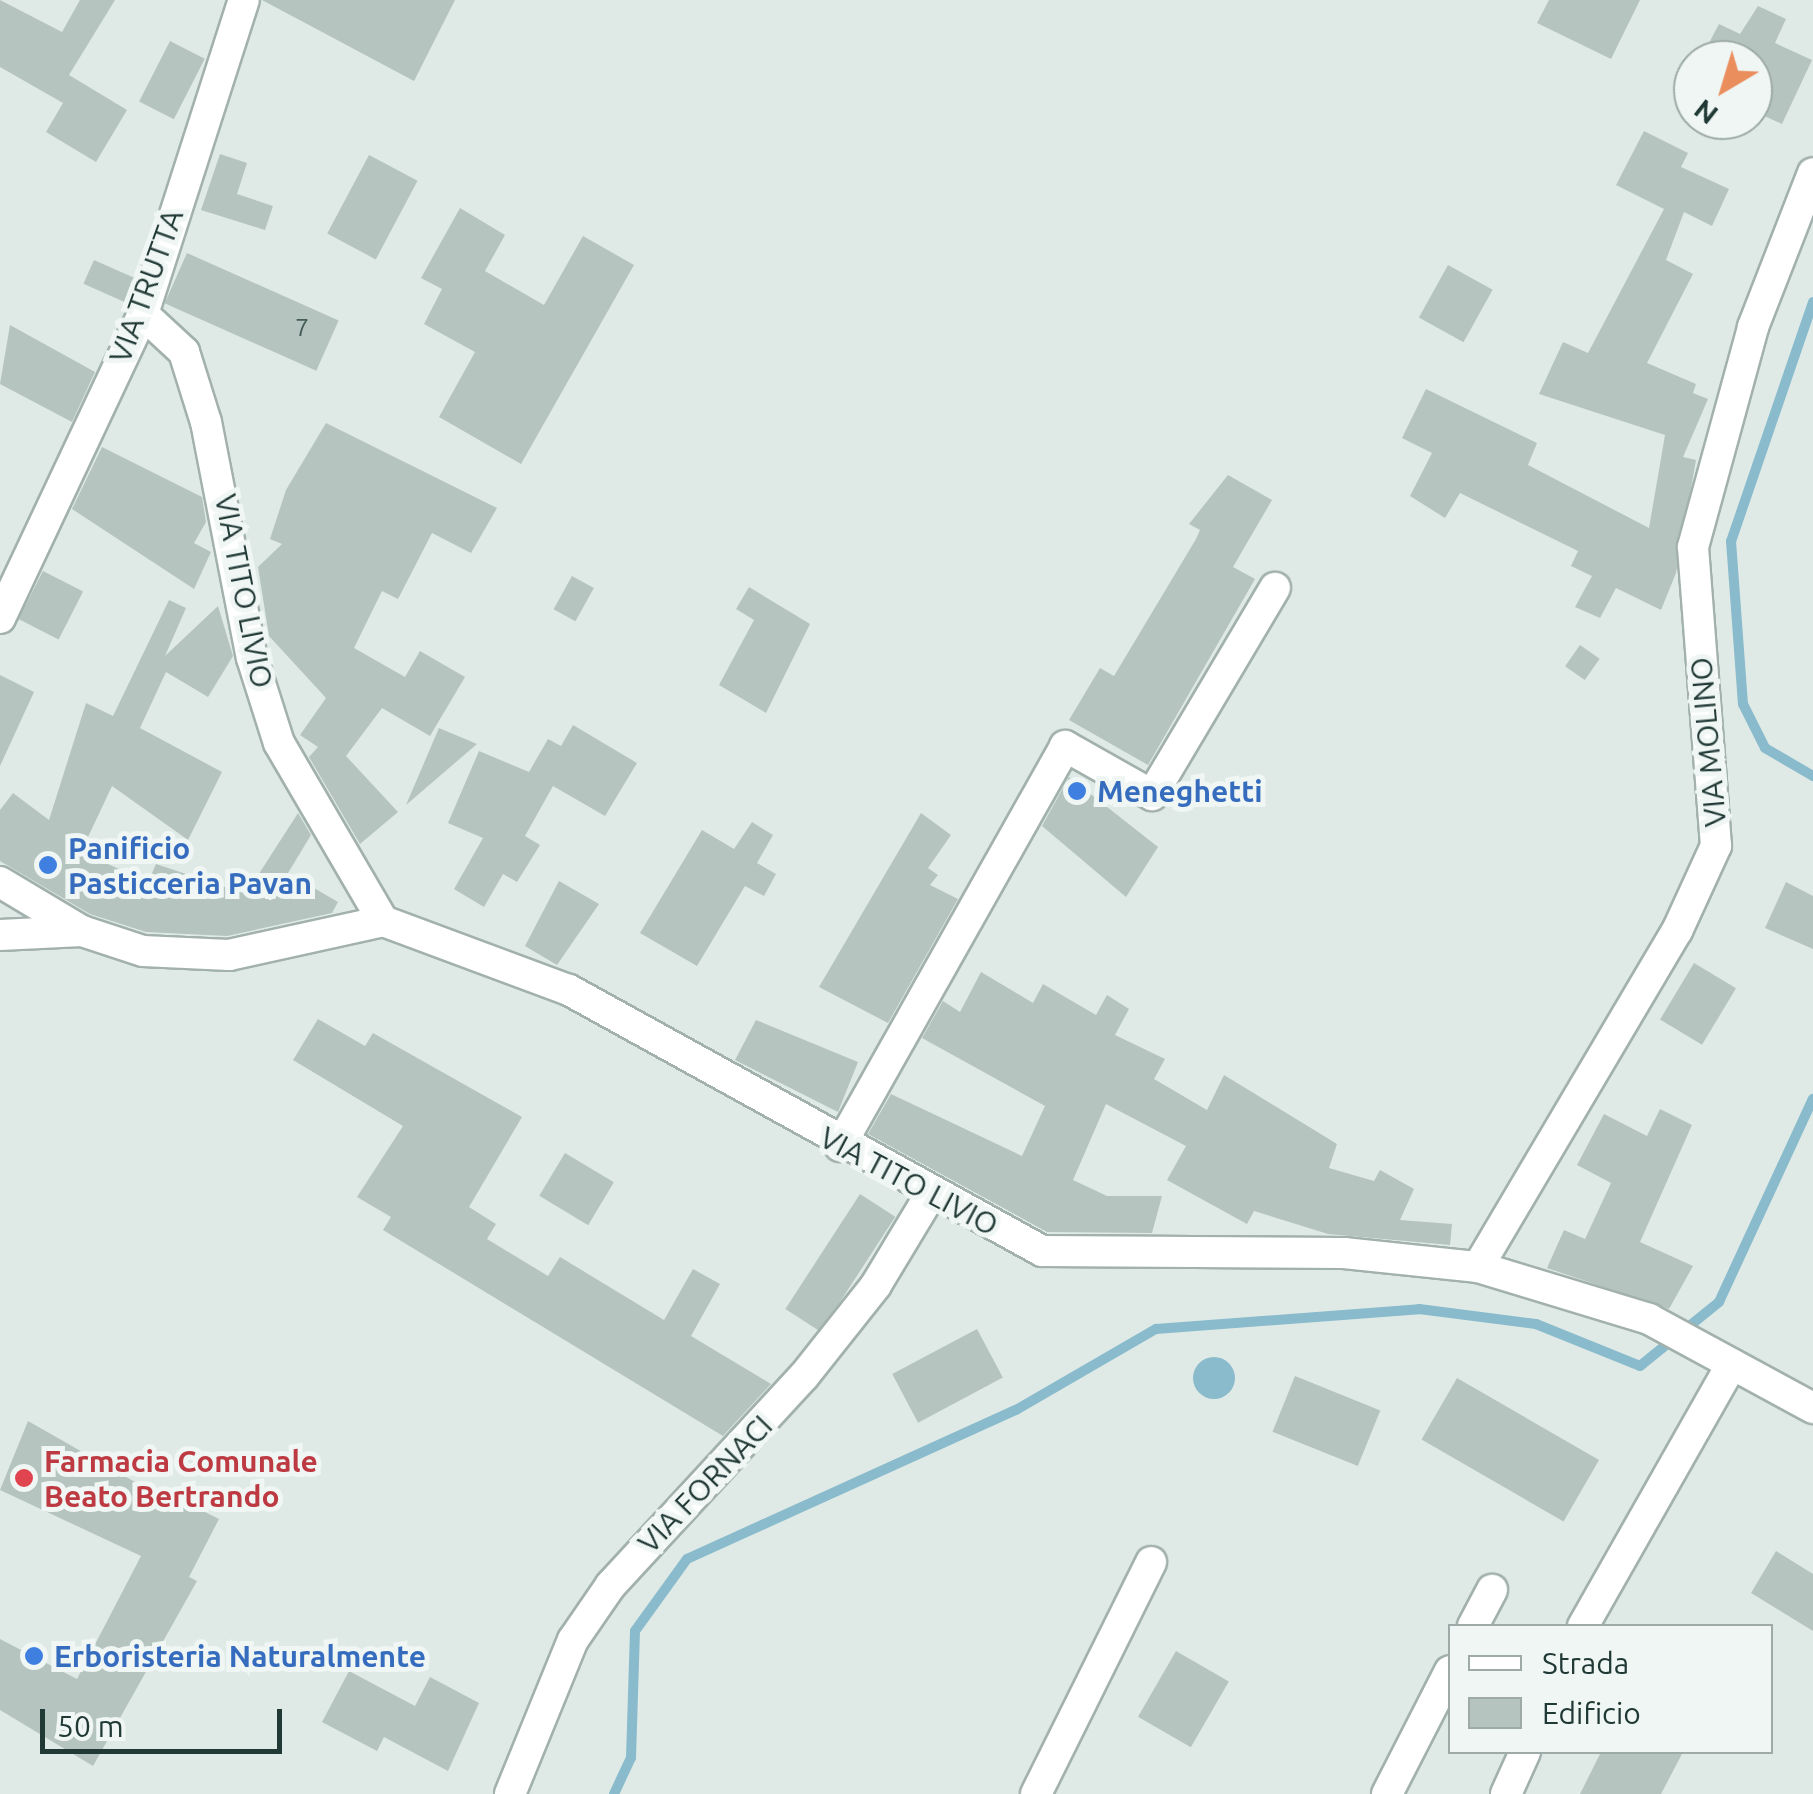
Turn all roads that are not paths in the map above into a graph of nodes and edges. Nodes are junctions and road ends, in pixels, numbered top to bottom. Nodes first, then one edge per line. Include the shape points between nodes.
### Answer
1 (241, 1) edge
2 (1813, 174) edge
3 (143, 314) junction
4 (1275, 588) dead end
5 (0, 618) edge
6 (0, 882) edge
7 (384, 920) junction
8 (82, 931) junction
9 (0, 936) edge
10 (840, 1146) junction
11 (932, 1192) junction
12 (1478, 1266) junction
13 (1732, 1364) junction
14 (1813, 1408) edge
15 (1151, 1562) dead end
16 (1492, 1590) dead end
17 (1475, 1624) edge
18 (1584, 1624) edge
19 (1448, 1674) edge
20 (1525, 1754) edge
21 (510, 1794) edge
22 (1036, 1794) edge
23 (1387, 1794) edge
24 (1506, 1794) edge

1 - 3 street, VIA TRUTTA
2 - 12 street, VIA MOLINO via 1754,327 1693,547 1716,846 1677,932
3 - 5 street, VIA TRUTTA
3 - 7 street, VIA TITO LIVIO via 184,352 252,658 279,743
4 - 10 street via 1152,794 1064,746
6 - 8 street
7 - 8 street via 230,956 143,951
7 - 10 street, VIA TITO LIVIO via 569,990
8 - 9 street
10 - 11 street, VIA TITO LIVIO
11 - 12 street, VIA TITO LIVIO via 1042,1252 1344,1253
11 - 21 street, VIA FORNACI via 876,1285 804,1376 611,1585 566,1656
12 - 13 street, VIA TITO LIVIO via 1650,1319
13 - 14 street, VIA TITO LIVIO
13 - 18 street
15 - 22 street
16 - 17 street
19 - 23 street
20 - 24 street

